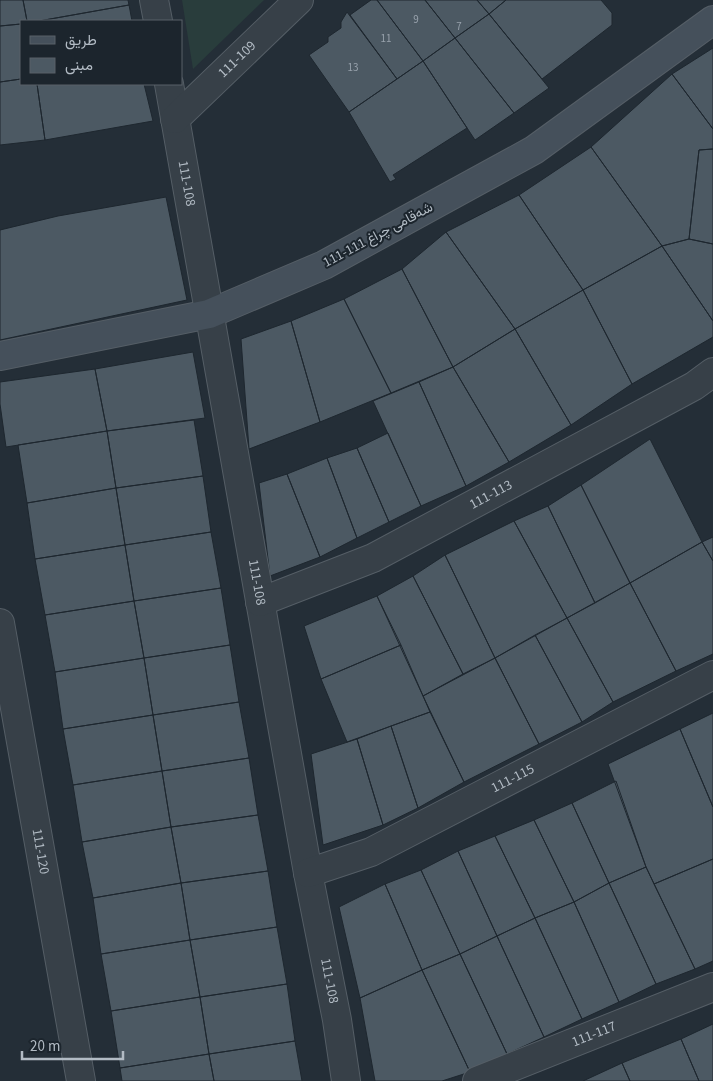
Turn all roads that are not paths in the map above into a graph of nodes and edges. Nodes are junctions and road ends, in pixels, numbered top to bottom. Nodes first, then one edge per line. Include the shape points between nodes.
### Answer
1 (154, 0) edge
2 (299, 0) edge
3 (158, 20) edge
4 (713, 20) edge
5 (169, 85) edge
6 (175, 119) junction
7 (209, 314) junction
8 (0, 356) edge
9 (713, 372) edge
10 (260, 602) junction
11 (0, 623) edge
12 (713, 675) edge
13 (308, 872) junction
14 (713, 987) edge
15 (81, 1081) edge
16 (346, 1081) edge
17 (477, 1081) edge

1 - 3 street
2 - 6 street, 111-109
4 - 7 street, شەقامی چراغ 111-111 via 534,150 324,265
5 - 6 street, 111-108
6 - 7 street, 111-108
7 - 8 street, شەقامی چراغ 111-111
7 - 10 street, 111-108
9 - 10 street, 111-113 via 694,386 373,558
10 - 13 street, 111-108
11 - 15 street, 111-120
12 - 13 street, 111-115 via 372,852
13 - 16 street, 111-108
14 - 17 street, 111-117

